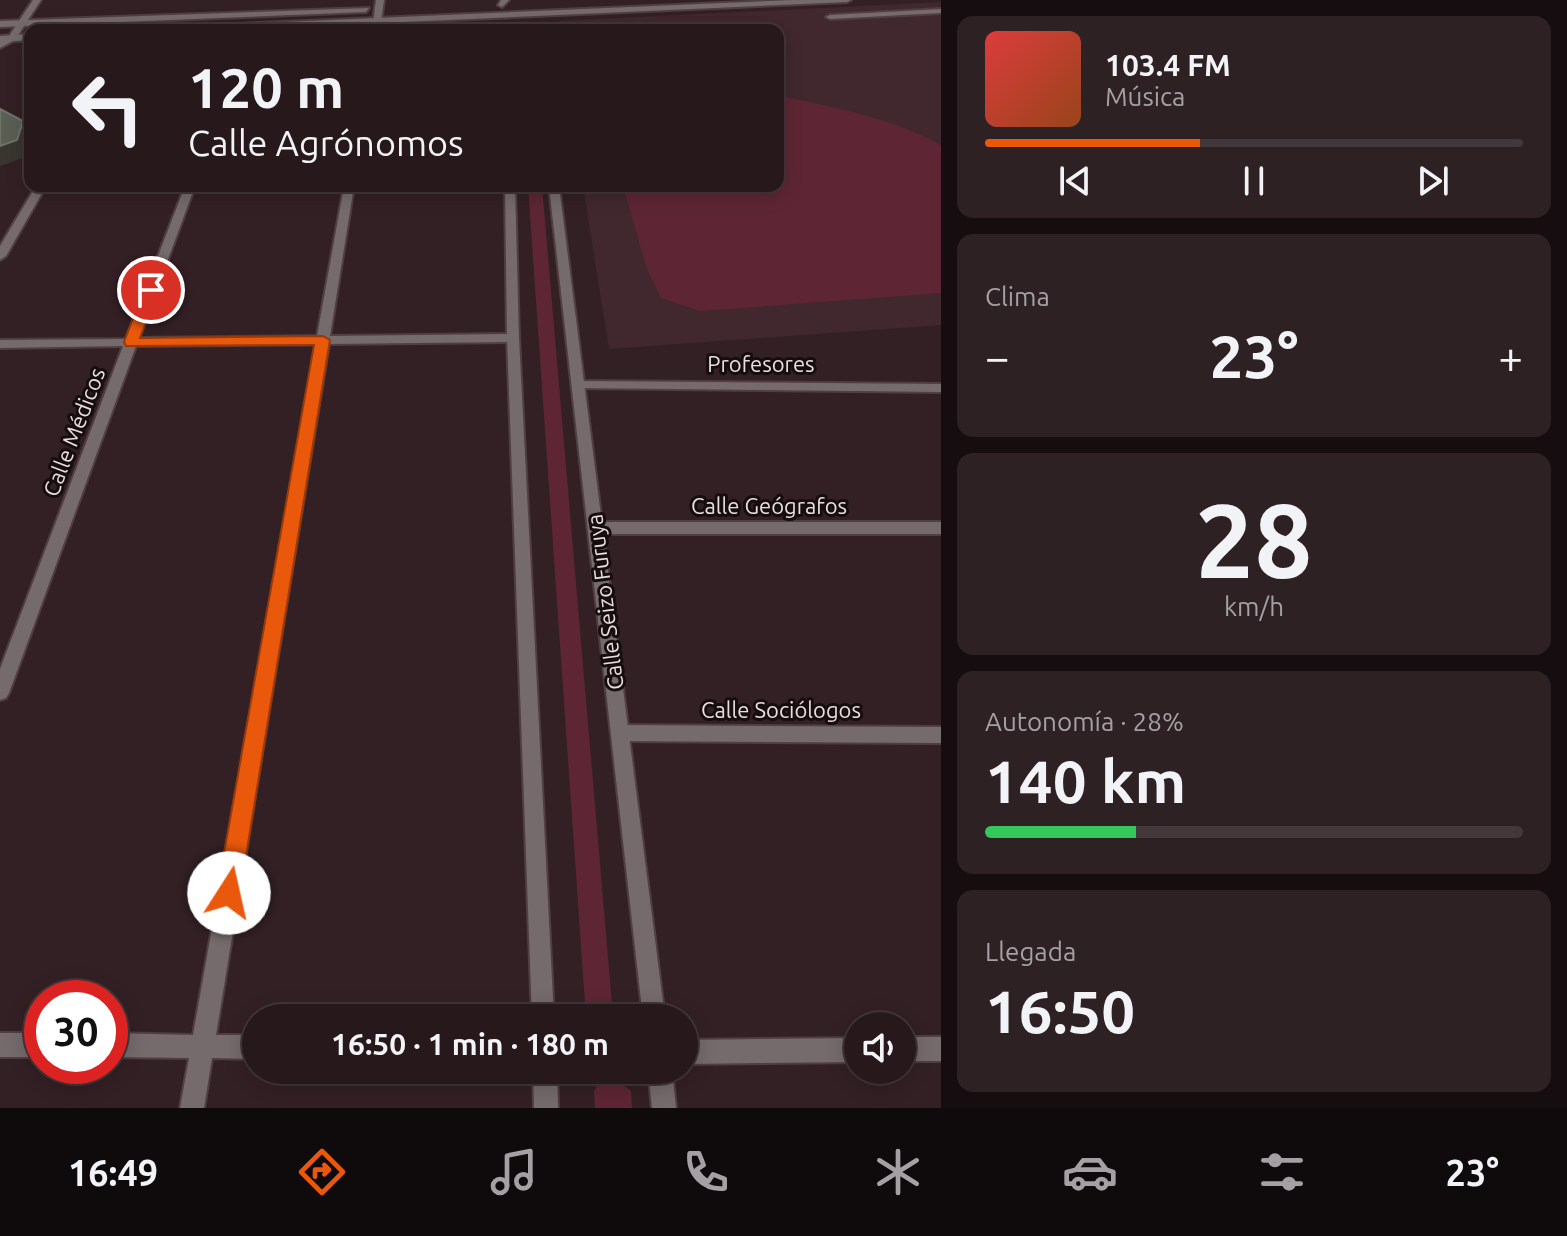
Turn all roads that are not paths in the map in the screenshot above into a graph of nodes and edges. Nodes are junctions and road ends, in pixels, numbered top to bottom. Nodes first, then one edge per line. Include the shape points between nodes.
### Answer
1 (37, 0) edge
2 (599, 0) edge
3 (847, 0) edge
4 (799, 1) edge
5 (515, 2) edge
6 (379, 5) edge
7 (455, 6) dead end
8 (394, 9) dead end
9 (505, 11) edge
10 (941, 11) edge
11 (525, 14) junction
12 (830, 17) dead end
13 (23, 23) junction
14 (0, 24) edge
15 (385, 24) edge
16 (533, 24) edge
17 (24, 37) edge
18 (12, 38) junction
19 (0, 39) edge
20 (0, 45) edge
21 (37, 192) edge
22 (188, 192) edge
23 (348, 192) edge
24 (510, 192) edge
25 (555, 192) edge
26 (0, 256) edge
27 (513, 338) junction
28 (323, 340) junction
29 (131, 342) junction
30 (0, 344) edge
31 (580, 385) junction
32 (941, 388) edge
33 (597, 528) junction
34 (941, 528) edge
35 (0, 693) edge
36 (620, 733) junction
37 (941, 735) edge
38 (542, 1004) edge
39 (652, 1004) edge
40 (0, 1045) edge
41 (24, 1045) edge
42 (128, 1045) edge
43 (203, 1046) junction
44 (242, 1047) edge
45 (916, 1049) edge
46 (941, 1049) edge
47 (844, 1050) edge
48 (698, 1052) edge
49 (545, 1084) edge
50 (661, 1084) edge
51 (192, 1108) edge
52 (546, 1108) edge
53 (664, 1108) edge

1 - 13 street
2 - 5 street
3 - 4 street
4 - 11 street
5 - 9 street
5 - 11 street
6 - 8 street
6 - 13 street
7 - 9 street
9 - 11 street
9 - 15 street
10 - 12 street
11 - 16 street
13 - 14 street
13 - 18 street
17 - 18 street
18 - 19 street
18 - 20 street
21 - 26 street
22 - 29 street, Calle Médicos
23 - 28 street
24 - 27 street
25 - 31 street, Calle Seizo Furuya
27 - 28 street
27 - 38 street
28 - 29 street
28 - 43 street
29 - 30 street
29 - 35 street, Calle Médicos
31 - 32 street, Profesores
31 - 33 street, Calle Seizo Furuya
33 - 34 street, Calle Geógrafos
33 - 36 street, Calle Seizo Furuya
36 - 37 street, Calle Sociólogos
36 - 39 street, Calle Seizo Furuya
40 - 41 street
42 - 43 street
43 - 44 street
43 - 51 street
45 - 46 street
47 - 48 street
49 - 52 street
50 - 53 street

